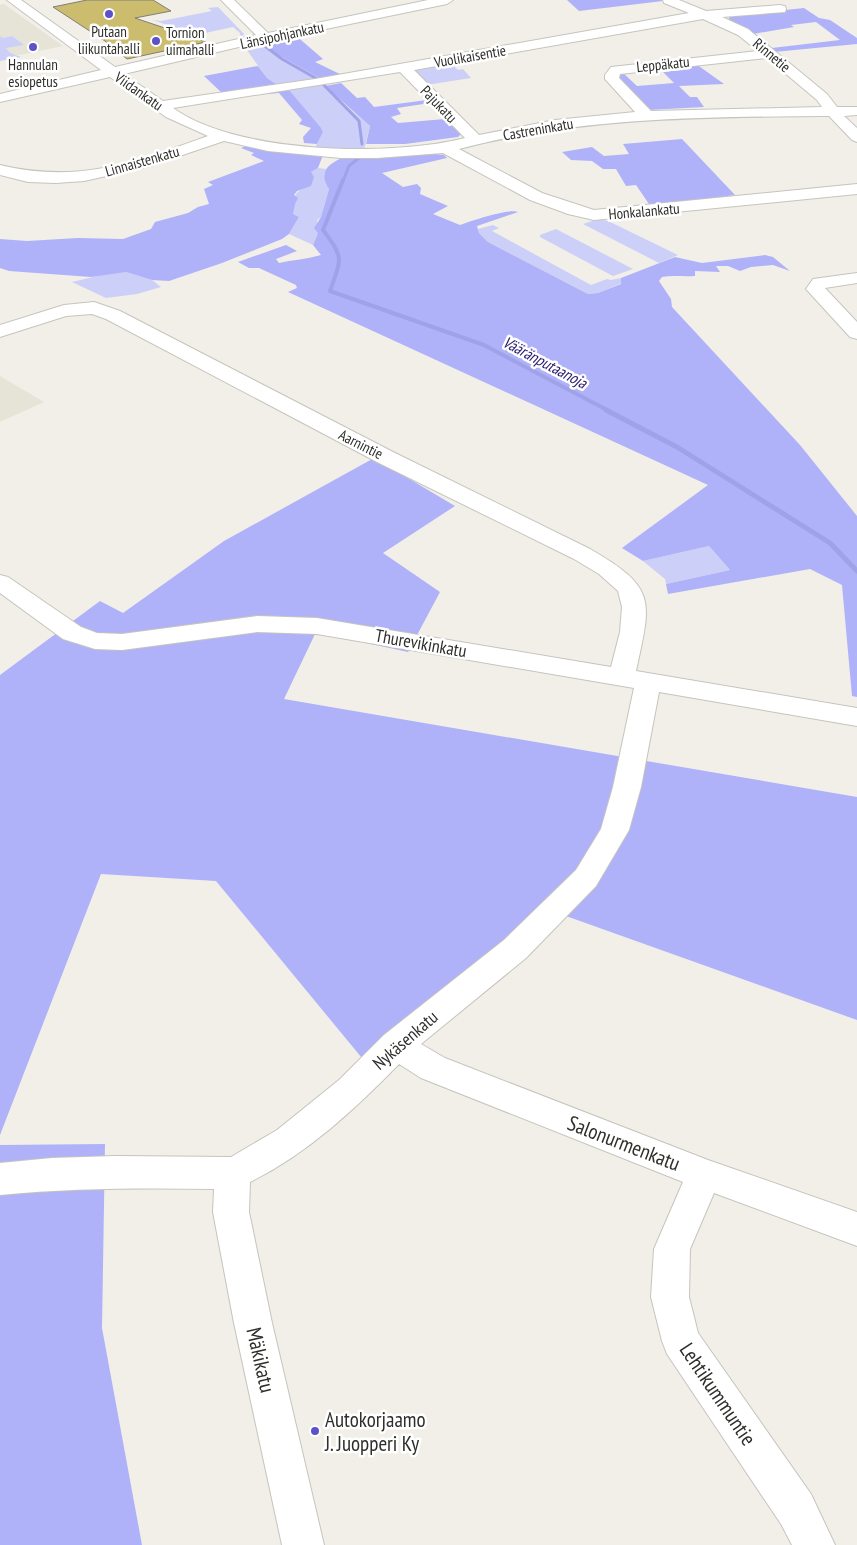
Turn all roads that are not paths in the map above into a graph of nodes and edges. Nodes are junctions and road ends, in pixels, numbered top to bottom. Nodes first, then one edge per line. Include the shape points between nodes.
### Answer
1 (12, 0) edge
2 (229, 0) edge
3 (447, 0) edge
4 (669, 0) edge
5 (780, 9) dead end
6 (703, 15) junction
7 (266, 38) junction
8 (770, 54) junction
9 (403, 67) junction
10 (112, 72) junction
11 (0, 98) edge
12 (160, 106) junction
13 (834, 111) junction
14 (857, 111) edge
15 (646, 115) junction
16 (222, 136) junction
17 (857, 137) edge
18 (475, 140) junction
19 (446, 148) junction
20 (0, 170) edge
21 (857, 189) edge
22 (857, 278) edge
23 (0, 331) edge
24 (857, 333) edge
25 (0, 582) edge
26 (635, 679) junction
27 (857, 717) edge
28 (396, 1045) junction
29 (233, 1173) junction
30 (704, 1174) junction
31 (0, 1179) edge
32 (857, 1229) edge
33 (303, 1545) edge
34 (814, 1545) edge

1 - 10 street, Viidankatu
2 - 7 street
3 - 7 street, Länsipohjankatu
4 - 6 street, Rinnetie
5 - 6 street, Vuolikaisentie
6 - 8 street, Rinnetie via 743,32
6 - 9 street, Vuolikaisentie
7 - 10 street, Länsipohjankatu
8 - 13 street, Rinnetie
8 - 15 street, Leppäkatu via 616,70 612,79
9 - 12 street, Vuolikaisentie
9 - 18 street, Pajukatu
10 - 11 street, Länsipohjankatu
10 - 12 street, Viidankatu
12 - 16 street, Viidankatu via 186,122
13 - 14 street, Castreninkatu
13 - 15 street, Castreninkatu
13 - 17 street, Rinnetie
15 - 18 street, Castreninkatu via 564,123
16 - 19 street, Castreninkatu via 319,152 374,153
16 - 20 street, Linnaistenkatu via 107,173 37,178
18 - 19 street, Castreninkatu
19 - 21 street, Honkalankatu via 538,198 594,215
22 - 24 street via 815,286
23 - 26 street, Aarnintie via 64,311 94,308 113,315 582,554 612,572 631,591 635,610
25 - 26 street, Thurevikinkatu via 72,633 95,641 122,642 257,624 317,626
26 - 27 street, Thurevikinkatu
26 - 28 street, Nykäsenkatu via 627,788 615,830 586,878 515,949
28 - 29 street, Nykäsenkatu via 351,1090 289,1140
28 - 30 street, Salonurmenkatu via 433,1068
29 - 31 street, Nykäsenkatu via 115,1172
29 - 33 street, Mäkikatu via 231,1212
30 - 32 street, Salonurmenkatu
30 - 34 street, Lehtikummuntie via 672,1249 670,1297 681,1341 796,1509

